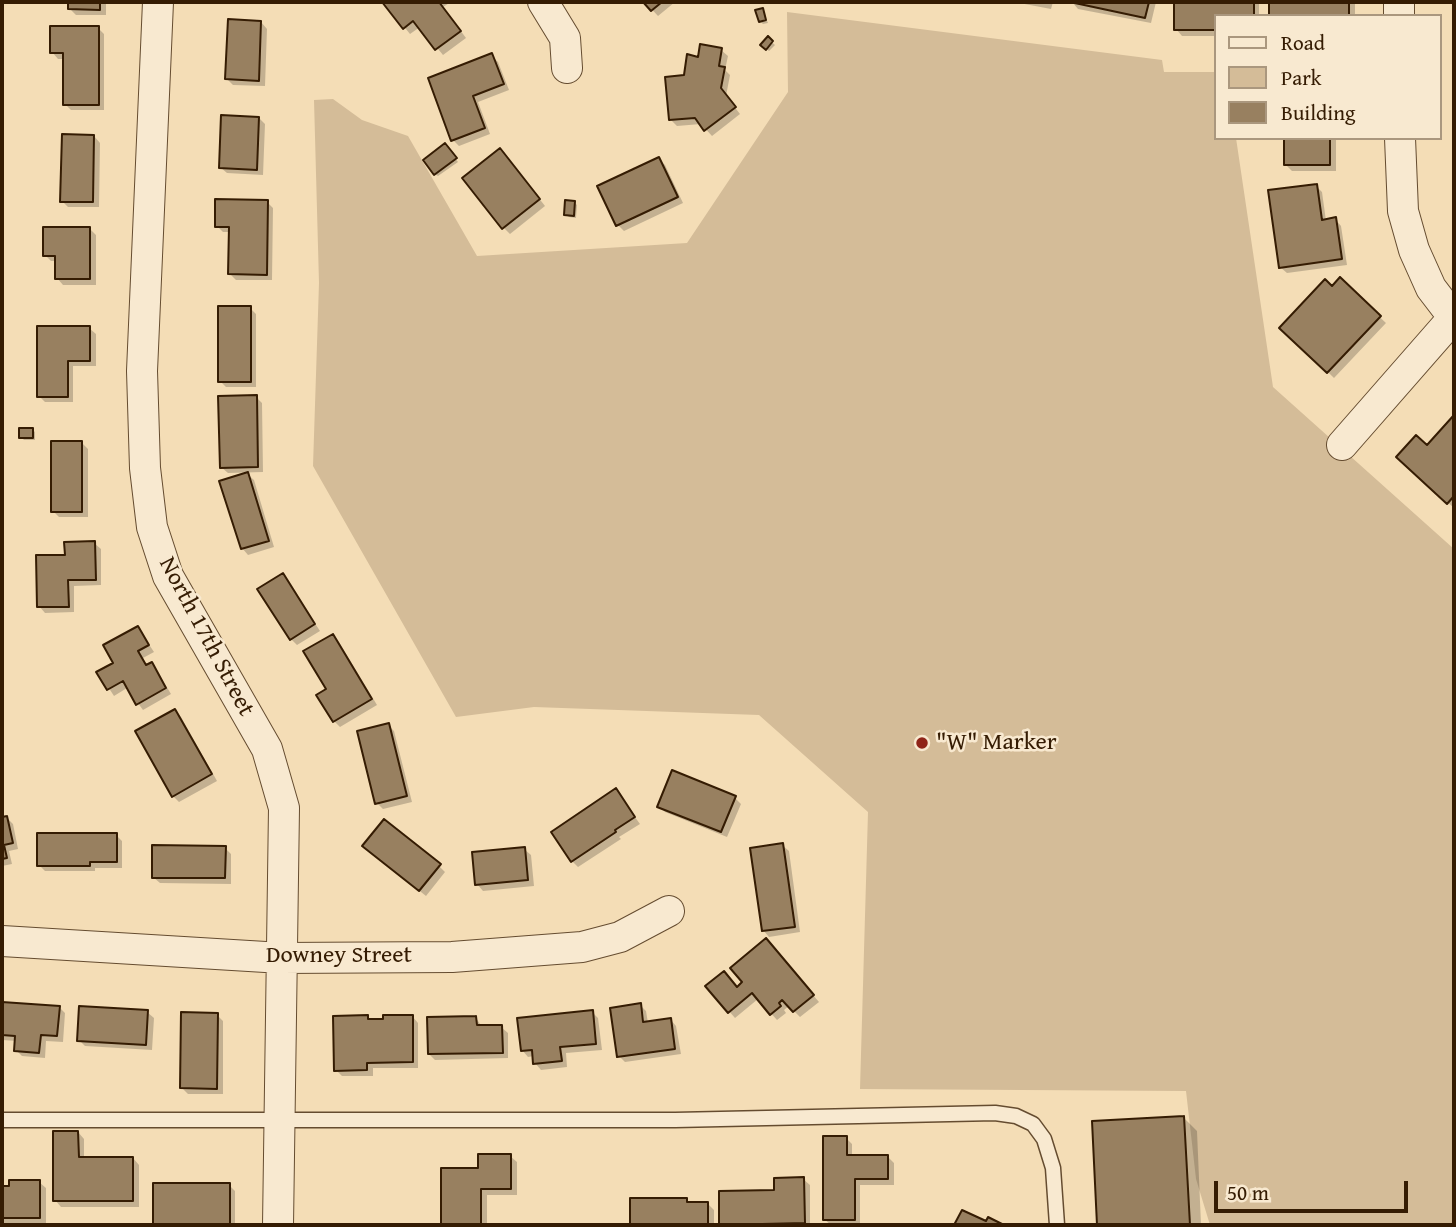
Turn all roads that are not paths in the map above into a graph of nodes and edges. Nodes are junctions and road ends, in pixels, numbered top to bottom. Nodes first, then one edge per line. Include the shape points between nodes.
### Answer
1 (158, 2) edge
2 (543, 2) edge
3 (567, 68) dead end
4 (1400, 140) edge
5 (1454, 317) edge
6 (1342, 445) dead end
7 (669, 911) dead end
8 (2, 941) edge
9 (282, 958) junction
10 (2, 1120) edge
11 (279, 1122) junction
12 (278, 1225) edge
13 (1057, 1225) edge

1 - 9 street, North 17th Street via 142,371 152,527 168,576 267,749 284,808
2 - 3 street via 565,38
4 - 5 street via 1403,211 1414,250 1431,288
5 - 6 street
7 - 9 street, Downey Street via 620,937 582,947 452,957
8 - 9 street, Downey Street
9 - 11 street, North 17th Street
10 - 11 lane
11 - 12 street, North 17th Street
11 - 13 lane via 995,1113 1032,1124 1044,1139 1053,1168

